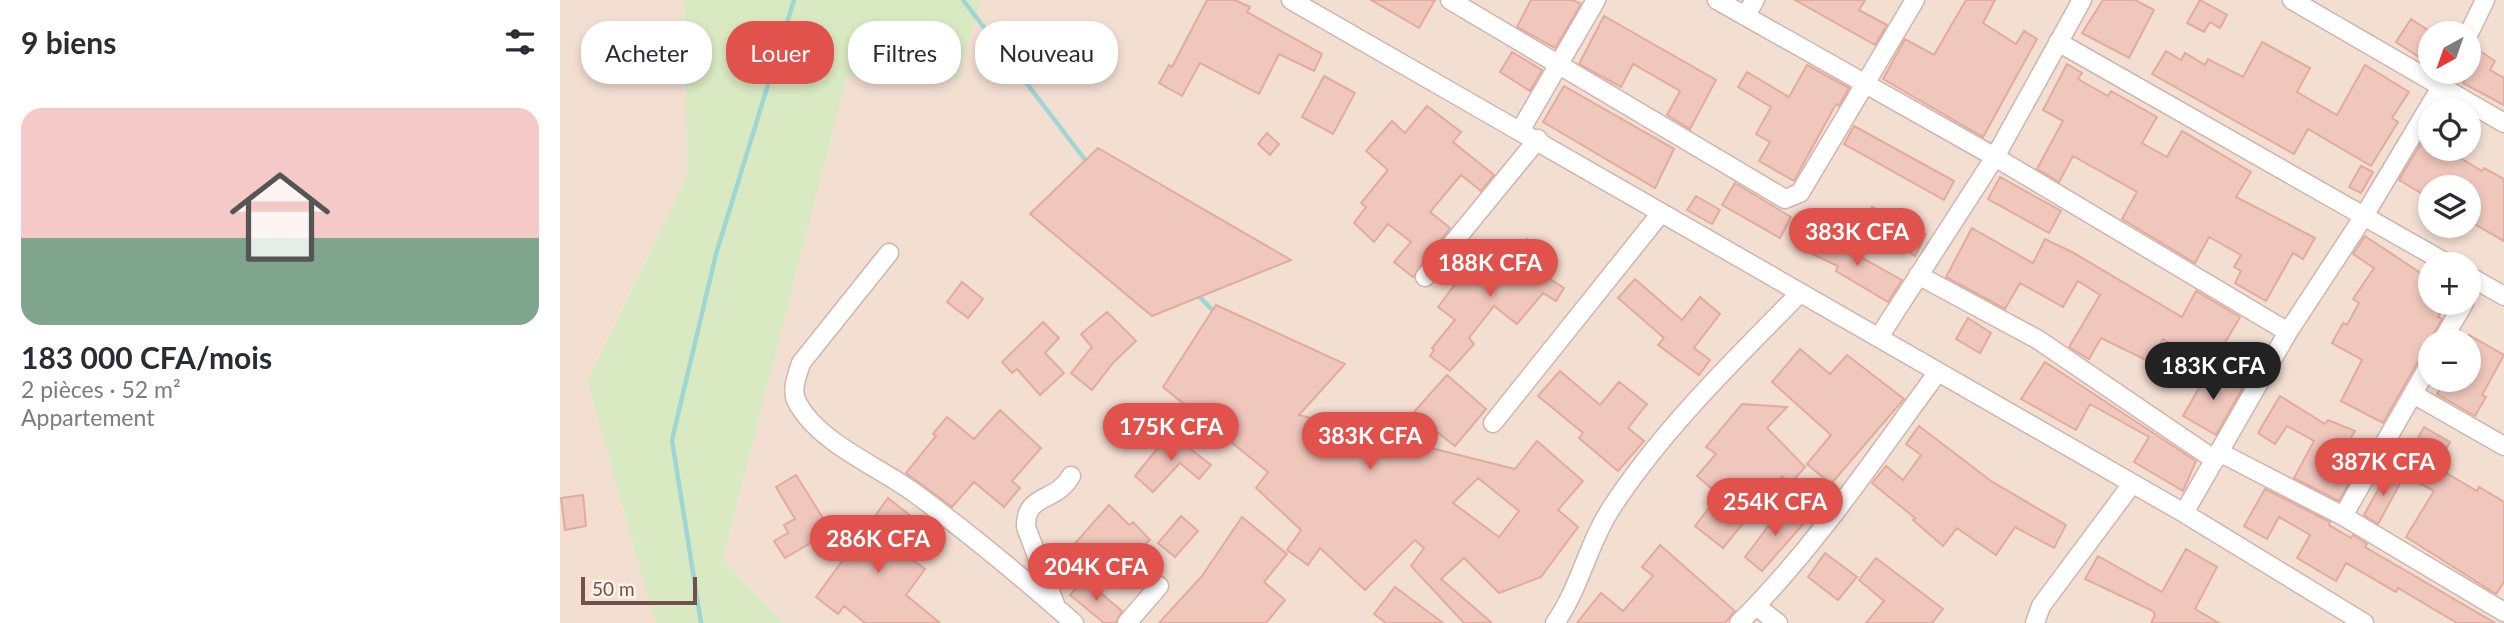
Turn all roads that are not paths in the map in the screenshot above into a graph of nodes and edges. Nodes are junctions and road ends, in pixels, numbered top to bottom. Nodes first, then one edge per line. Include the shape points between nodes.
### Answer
1 (1291, 0) edge
2 (1450, 0) edge
3 (1596, 0) edge
4 (1717, 0) edge
5 (1755, 0) edge
6 (1914, 0) edge
7 (2081, 0) edge
8 (2292, 0) edge
9 (2485, 0) edge
10 (1745, 16) junction
11 (2475, 21) edge
12 (2058, 42) junction
13 (1558, 65) junction
14 (2418, 65) edge
15 (1864, 83) junction
16 (2445, 84) edge
17 (2452, 84) edge
18 (2504, 123) edge
19 (1520, 131) junction
20 (1538, 139) junction
21 (1995, 157) junction
22 (1661, 214) junction
23 (2364, 216) junction
24 (2427, 252) edge
25 (889, 253) dead end
26 (1919, 275) junction
27 (1425, 277) dead end
28 (2481, 287) edge
29 (1800, 293) junction
30 (2504, 296) edge
31 (2288, 332) junction
32 (1878, 337) junction
33 (1938, 372) junction
34 (2418, 385) edge
35 (2413, 394) junction
36 (1493, 423) dead end
37 (2504, 446) edge
38 (2217, 456) junction
39 (1071, 476) dead end
40 (2133, 484) junction
41 (2184, 513) junction
42 (2343, 516) junction
43 (1159, 586) dead end
44 (1756, 606) junction
45 (1056, 607) junction
46 (2504, 612) edge
47 (1557, 622) edge
48 (1073, 623) edge
49 (1127, 623) edge
50 (1740, 623) edge
51 (1778, 623) edge
52 (2035, 623) edge
53 (2364, 623) edge

1 - 19 street
2 - 13 street
3 - 13 street
4 - 10 street
5 - 10 street
6 - 15 street
7 - 12 street
8 - 14 street
9 - 11 street
10 - 15 street
12 - 21 street
12 - 23 street
13 - 15 street via 1785,199 1800,193
13 - 19 street
15 - 21 street
16 - 23 street
17 - 18 street
19 - 20 street
20 - 22 street
20 - 27 street
21 - 26 street
21 - 31 street
22 - 29 street
22 - 36 street
23 - 24 street
23 - 31 street
25 - 45 street via 801,363 794,384 797,403 867,466 914,491
26 - 32 street
26 - 38 street via 2037,339
28 - 30 street
29 - 32 street
29 - 47 street via 1638,469 1610,510
31 - 38 street
32 - 33 street
33 - 40 street
33 - 44 street via 1835,512
34 - 35 street
35 - 37 street
35 - 42 street
38 - 41 street
38 - 42 street
39 - 45 street via 1060,491 1030,505 1026,514 1026,527
40 - 41 street
40 - 52 street via 2041,606
41 - 53 street
42 - 46 street
43 - 49 street
44 - 50 street
44 - 51 street
45 - 48 street

